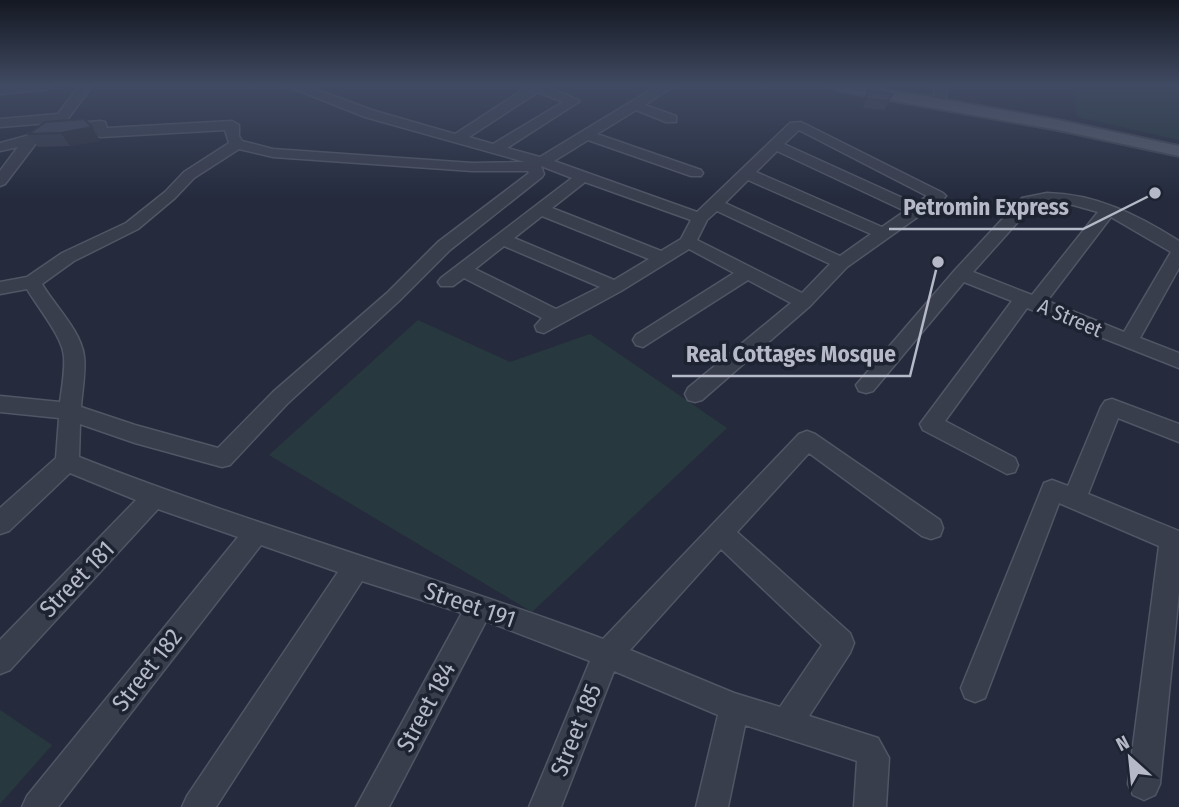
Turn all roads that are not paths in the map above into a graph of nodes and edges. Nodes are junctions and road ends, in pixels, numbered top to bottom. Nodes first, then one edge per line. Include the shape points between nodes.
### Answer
1 (38, 124) edge
2 (58, 124) junction
3 (405, 124) edge
4 (480, 124) edge
5 (536, 124) edge
6 (604, 124) edge
7 (1062, 124) edge
8 (586, 135) junction
9 (458, 138) junction
10 (31, 140) junction
11 (237, 144) junction
12 (775, 145) junction
13 (0, 147) edge
14 (495, 149) junction
15 (1176, 151) edge
16 (542, 162) junction
17 (696, 173) dead end
18 (746, 173) junction
19 (583, 176) junction
20 (0, 181) edge
21 (715, 204) junction
22 (540, 209) junction
23 (916, 209) junction
24 (1107, 211) junction
25 (700, 219) junction
26 (882, 233) junction
27 (501, 239) junction
28 (688, 242) junction
29 (1179, 251) edge
30 (663, 258) junction
31 (841, 263) junction
32 (462, 270) junction
33 (747, 273) junction
34 (961, 274) junction
35 (32, 282) junction
36 (447, 282) dead end
37 (615, 287) junction
38 (0, 288) edge
39 (1030, 301) junction
40 (804, 302) junction
41 (643, 340) dead end
42 (1128, 342) junction
43 (1179, 361) edge
44 (866, 385) dead end
45 (695, 394) dead end
46 (0, 404) edge
47 (68, 411) junction
48 (1179, 433) edge
49 (67, 462) junction
50 (1007, 466) dead end
51 (154, 497) junction
52 (1074, 499) junction
53 (0, 523) edge
54 (931, 528) dead end
55 (720, 532) junction
56 (256, 533) junction
57 (1175, 542) edge
58 (356, 567) junction
59 (480, 606) junction
60 (607, 654) junction
61 (0, 660) edge
62 (975, 688) dead end
63 (734, 707) junction
64 (787, 723) junction
65 (1144, 784) dead end
66 (38, 807) edge
67 (198, 807) edge
68 (372, 807) edge
69 (545, 807) edge
70 (712, 807) edge
71 (870, 807) edge

1 - 2 street
2 - 10 street
2 - 11 street via 100,125 101,133 232,125
3 - 9 street
4 - 9 street
5 - 14 street
6 - 8 street
7 - 15 main road
8 - 16 street
8 - 17 street
9 - 14 street
10 - 13 street
10 - 20 street
11 - 35 street via 189,175 132,226 68,257
11 - 47 street via 273,153 533,166 537,173 444,246 279,398 222,458
12 - 18 street
12 - 23 street
12 - 23 street via 800,126 938,195
14 - 16 street
16 - 19 street
18 - 21 street
18 - 26 street
19 - 22 street
19 - 25 street
21 - 25 street
21 - 31 street
22 - 27 street
22 - 30 street
23 - 26 street
24 - 29 street via 1139,222
24 - 34 street via 1060,197 1028,201
24 - 39 street
25 - 28 street
26 - 31 street
27 - 32 street
27 - 37 street
28 - 30 street
28 - 33 street
29 - 42 street
30 - 37 street
31 - 40 street
32 - 36 street
32 - 37 street via 550,321
33 - 40 street
33 - 41 street
34 - 39 street, A Street
34 - 44 street
35 - 38 street
35 - 47 street via 66,331 74,356
39 - 42 street, A Street
39 - 50 street via 931,424
40 - 45 street
42 - 43 street, A Street
46 - 47 street
47 - 49 street
48 - 52 street via 1110,408
49 - 51 street, Street 191
49 - 53 street
51 - 56 street, Street 191
51 - 61 street, Street 181
52 - 57 street
52 - 62 street via 1052,490
54 - 55 street via 807,440
55 - 60 street
55 - 64 street via 840,643
56 - 58 street, Street 191
56 - 66 street, Street 182
57 - 65 street
58 - 59 street, Street 191
58 - 67 street
59 - 60 street, Street 191
59 - 68 street, Street 184
60 - 63 street, Street 191
60 - 69 street, Street 185
63 - 64 street, Street 191
63 - 70 street
64 - 71 street, Street 191 via 871,752

